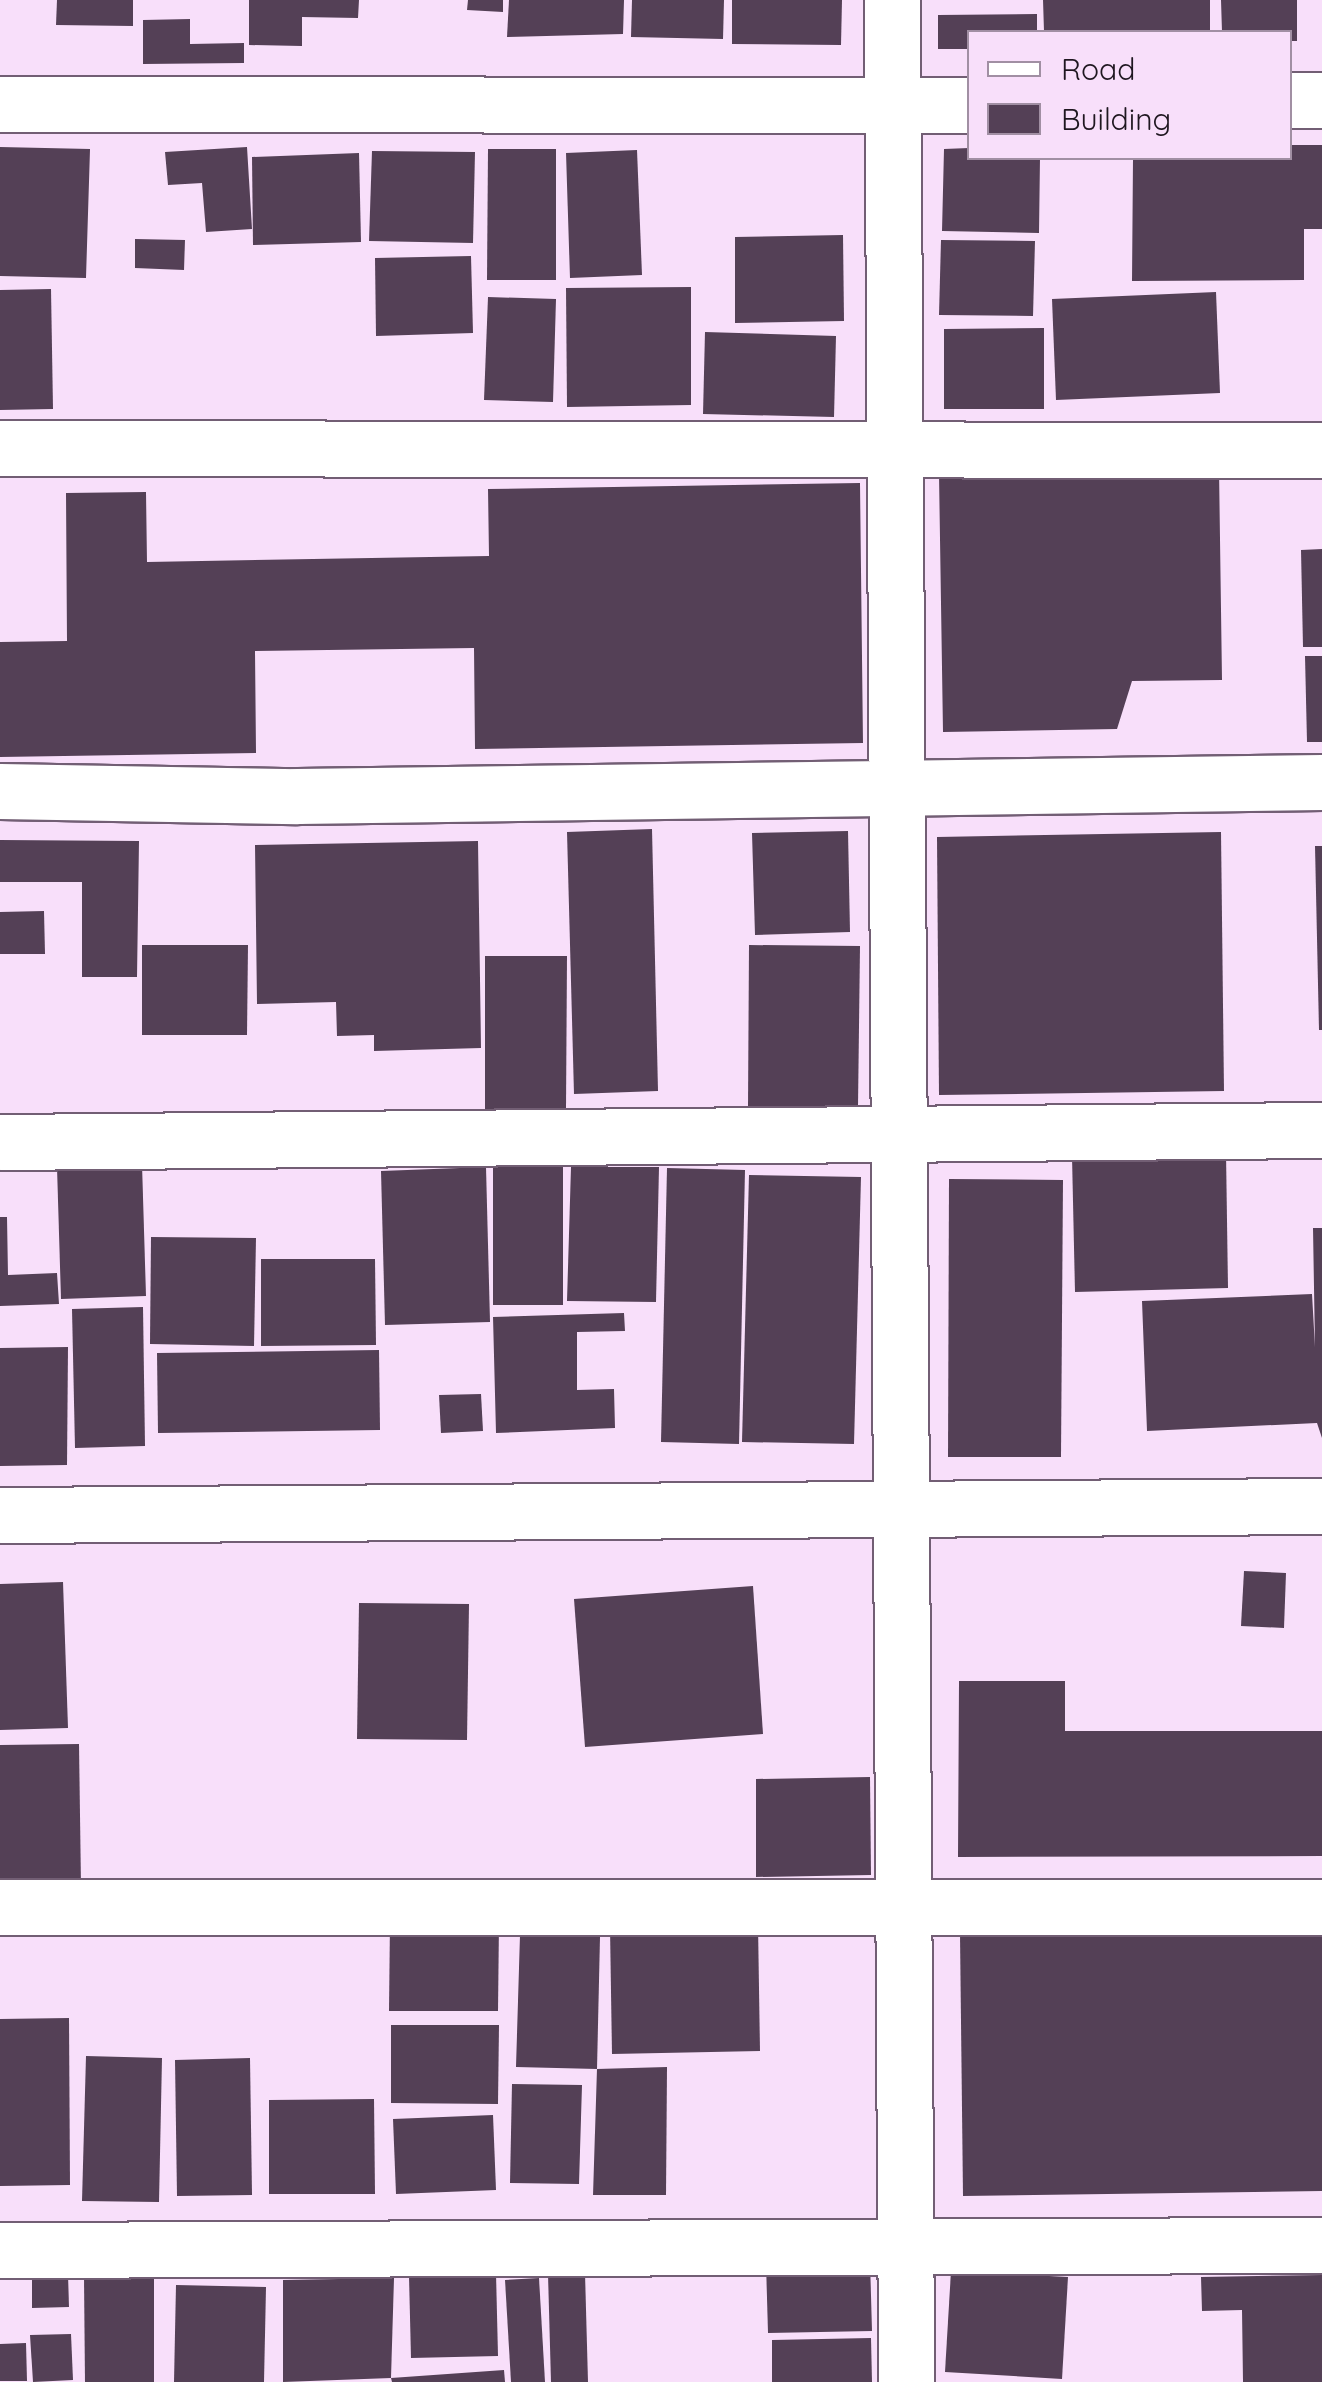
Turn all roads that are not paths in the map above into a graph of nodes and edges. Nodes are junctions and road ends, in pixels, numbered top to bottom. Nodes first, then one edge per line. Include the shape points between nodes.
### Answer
1 (892, 0) edge
2 (1292, 100) edge
3 (1322, 100) edge
4 (0, 104) edge
5 (967, 104) edge
6 (893, 106) junction
7 (894, 447) junction
8 (0, 448) edge
9 (1322, 450) edge
10 (1322, 782) edge
11 (896, 789) junction
12 (0, 792) edge
13 (1322, 1130) edge
14 (898, 1135) junction
15 (0, 1142) edge
16 (1322, 1506) edge
17 (901, 1509) junction
18 (0, 1515) edge
19 (0, 1907) edge
20 (903, 1907) junction
21 (1322, 1907) edge
22 (1322, 2245) edge
23 (905, 2246) junction
24 (0, 2250) edge
25 (906, 2382) edge

1 - 6 street
2 - 3 street
4 - 6 street
5 - 6 street
6 - 7 street
7 - 8 street
7 - 9 street
7 - 11 street
10 - 11 street
11 - 12 street
11 - 14 street
13 - 14 street
14 - 15 street
14 - 17 street
16 - 17 street
17 - 18 street
17 - 20 street
19 - 20 street
20 - 21 street
20 - 23 street
22 - 23 street
23 - 24 street
23 - 25 street

